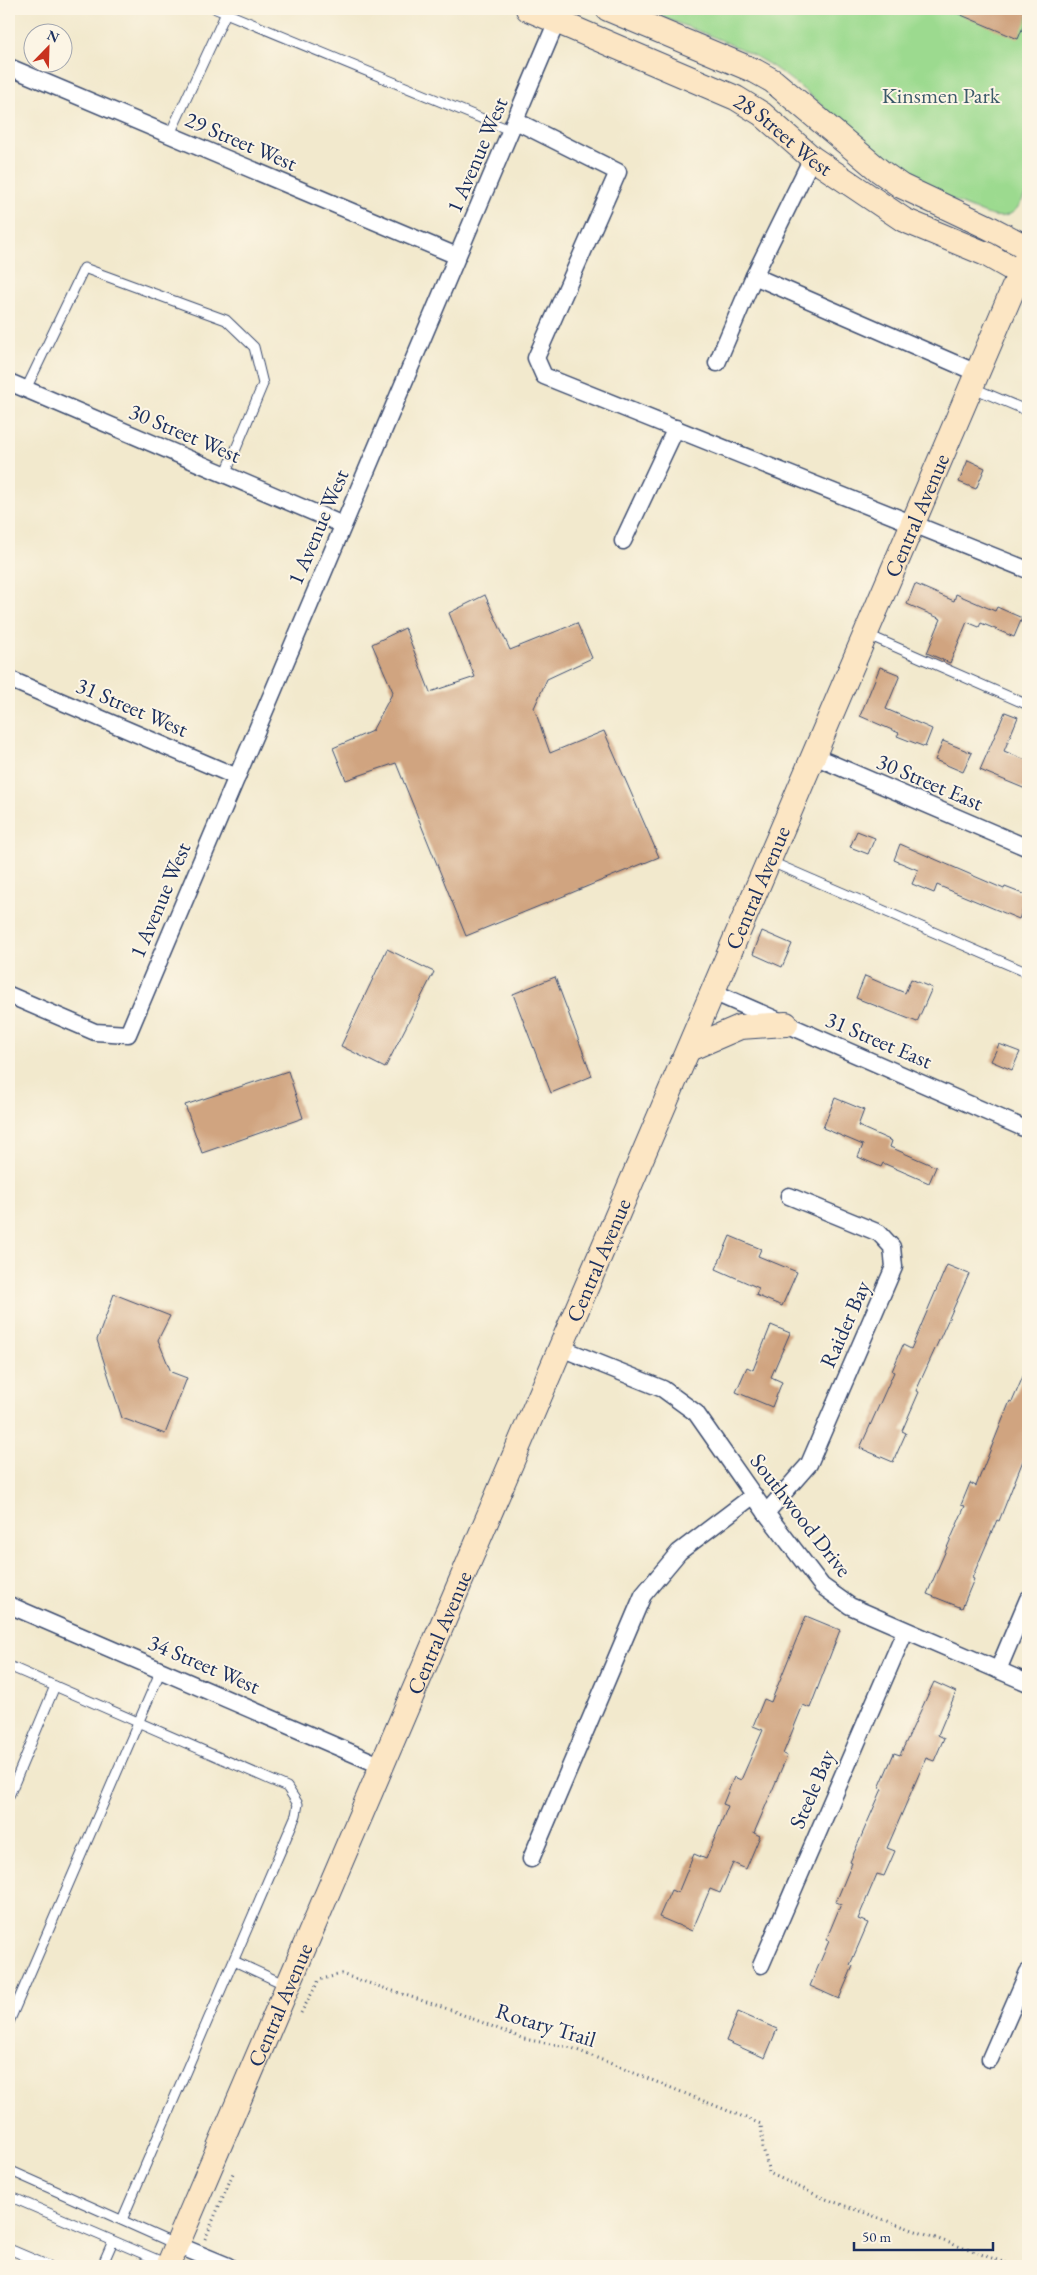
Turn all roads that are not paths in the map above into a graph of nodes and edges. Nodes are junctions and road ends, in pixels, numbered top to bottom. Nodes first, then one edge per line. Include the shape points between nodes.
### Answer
1 (216, 9) edge
2 (528, 9) edge
3 (608, 9) edge
4 (226, 13) junction
5 (560, 15) edge
6 (9, 67) edge
7 (514, 126) junction
8 (169, 136) junction
9 (812, 158) junction
10 (1028, 248) edge
11 (457, 256) junction
12 (1025, 269) edge
13 (754, 276) junction
14 (718, 363) dead end
15 (974, 380) junction
16 (9, 382) edge
17 (26, 389) junction
18 (1028, 411) edge
19 (676, 428) junction
20 (225, 475) junction
21 (913, 523) junction
22 (343, 526) junction
23 (623, 541) dead end
24 (1028, 570) edge
25 (866, 634) junction
26 (9, 679) edge
27 (1028, 705) edge
28 (814, 756) junction
29 (236, 777) junction
30 (1028, 848) edge
31 (769, 862) junction
32 (1028, 973) edge
33 (713, 992) junction
34 (9, 995) edge
35 (786, 1024) junction
36 (689, 1049) junction
37 (1028, 1130) edge
38 (789, 1196) dead end
39 (561, 1348) junction
40 (754, 1495) junction
41 (766, 1513) junction
42 (1028, 1599) edge
43 (9, 1605) edge
44 (905, 1631) junction
45 (9, 1666) edge
46 (161, 1670) junction
47 (998, 1670) junction
48 (1028, 1683) edge
49 (55, 1686) junction
50 (139, 1722) junction
51 (382, 1766) junction
52 (9, 1796) edge
53 (531, 1859) dead end
54 (234, 1961) junction
55 (761, 1965) dead end
56 (1028, 1972) edge
57 (288, 1986) junction
58 (9, 2022) edge
59 (990, 2059) dead end
60 (9, 2170) edge
61 (9, 2196) edge
62 (122, 2220) junction
63 (113, 2241) junction
64 (9, 2249) edge
65 (171, 2259) edge
66 (49, 2266) edge
67 (102, 2266) edge
68 (228, 2266) edge

1 - 4 lane
2 - 5 street, 28 Street West
3 - 10 street, 28 Street West via 773,80 880,172 901,186
4 - 7 lane
4 - 8 lane
5 - 7 street, 1 Avenue West
5 - 9 street, 28 Street West via 736,98 762,114
6 - 8 street, 29 Street West
7 - 11 street, 1 Avenue West
7 - 19 street via 618,172 536,358 544,376
8 - 11 street, 29 Street West
9 - 12 street, 28 Street West via 904,220
9 - 13 street
11 - 22 street, 1 Avenue West
12 - 15 street, Central Avenue
13 - 14 street
13 - 15 street
15 - 18 lane
15 - 21 street, Central Avenue
16 - 17 street, 30 Street West
17 - 20 street, 30 Street West
17 - 20 lane via 84,268 226,320 254,347 263,384
19 - 21 street
19 - 23 street
20 - 22 street, 30 Street West
21 - 24 street
21 - 25 street, Central Avenue
22 - 29 street, 1 Avenue West
25 - 27 lane
25 - 28 street, Central Avenue
26 - 29 street, 31 Street West
28 - 30 street, 30 Street East
28 - 31 street, Central Avenue
29 - 34 street, 1 Avenue West via 128,1034 95,1032
31 - 32 lane
31 - 33 street, Central Avenue
33 - 35 street, 31 Street East
33 - 36 street, Central Avenue
35 - 36 street via 740,1027
35 - 37 street, 31 Street East
36 - 39 street, Central Avenue
38 - 41 street, Raider Bay via 878,1233 892,1247 894,1267 809,1464
39 - 40 street, Southwood Drive via 663,1389 696,1413
39 - 51 street, Central Avenue
40 - 41 street, Southwood Drive
40 - 53 street via 679,1552 643,1595
41 - 44 street, Southwood Drive via 822,1586 850,1606
42 - 47 street
43 - 46 street, 34 Street West
44 - 47 street, Southwood Drive
44 - 55 street, Steele Bay
45 - 49 lane
46 - 50 lane
46 - 51 street, 34 Street West
47 - 48 street, Southwood Drive
49 - 50 lane
49 - 52 lane
50 - 54 lane via 287,1787 298,1804
50 - 58 lane
51 - 57 street, Central Avenue
54 - 57 lane
54 - 62 lane
56 - 59 street
57 - 65 street, Central Avenue
60 - 62 lane
61 - 63 lane
62 - 65 lane
63 - 65 lane
63 - 67 lane
64 - 66 lane
65 - 68 street via 198,2254

